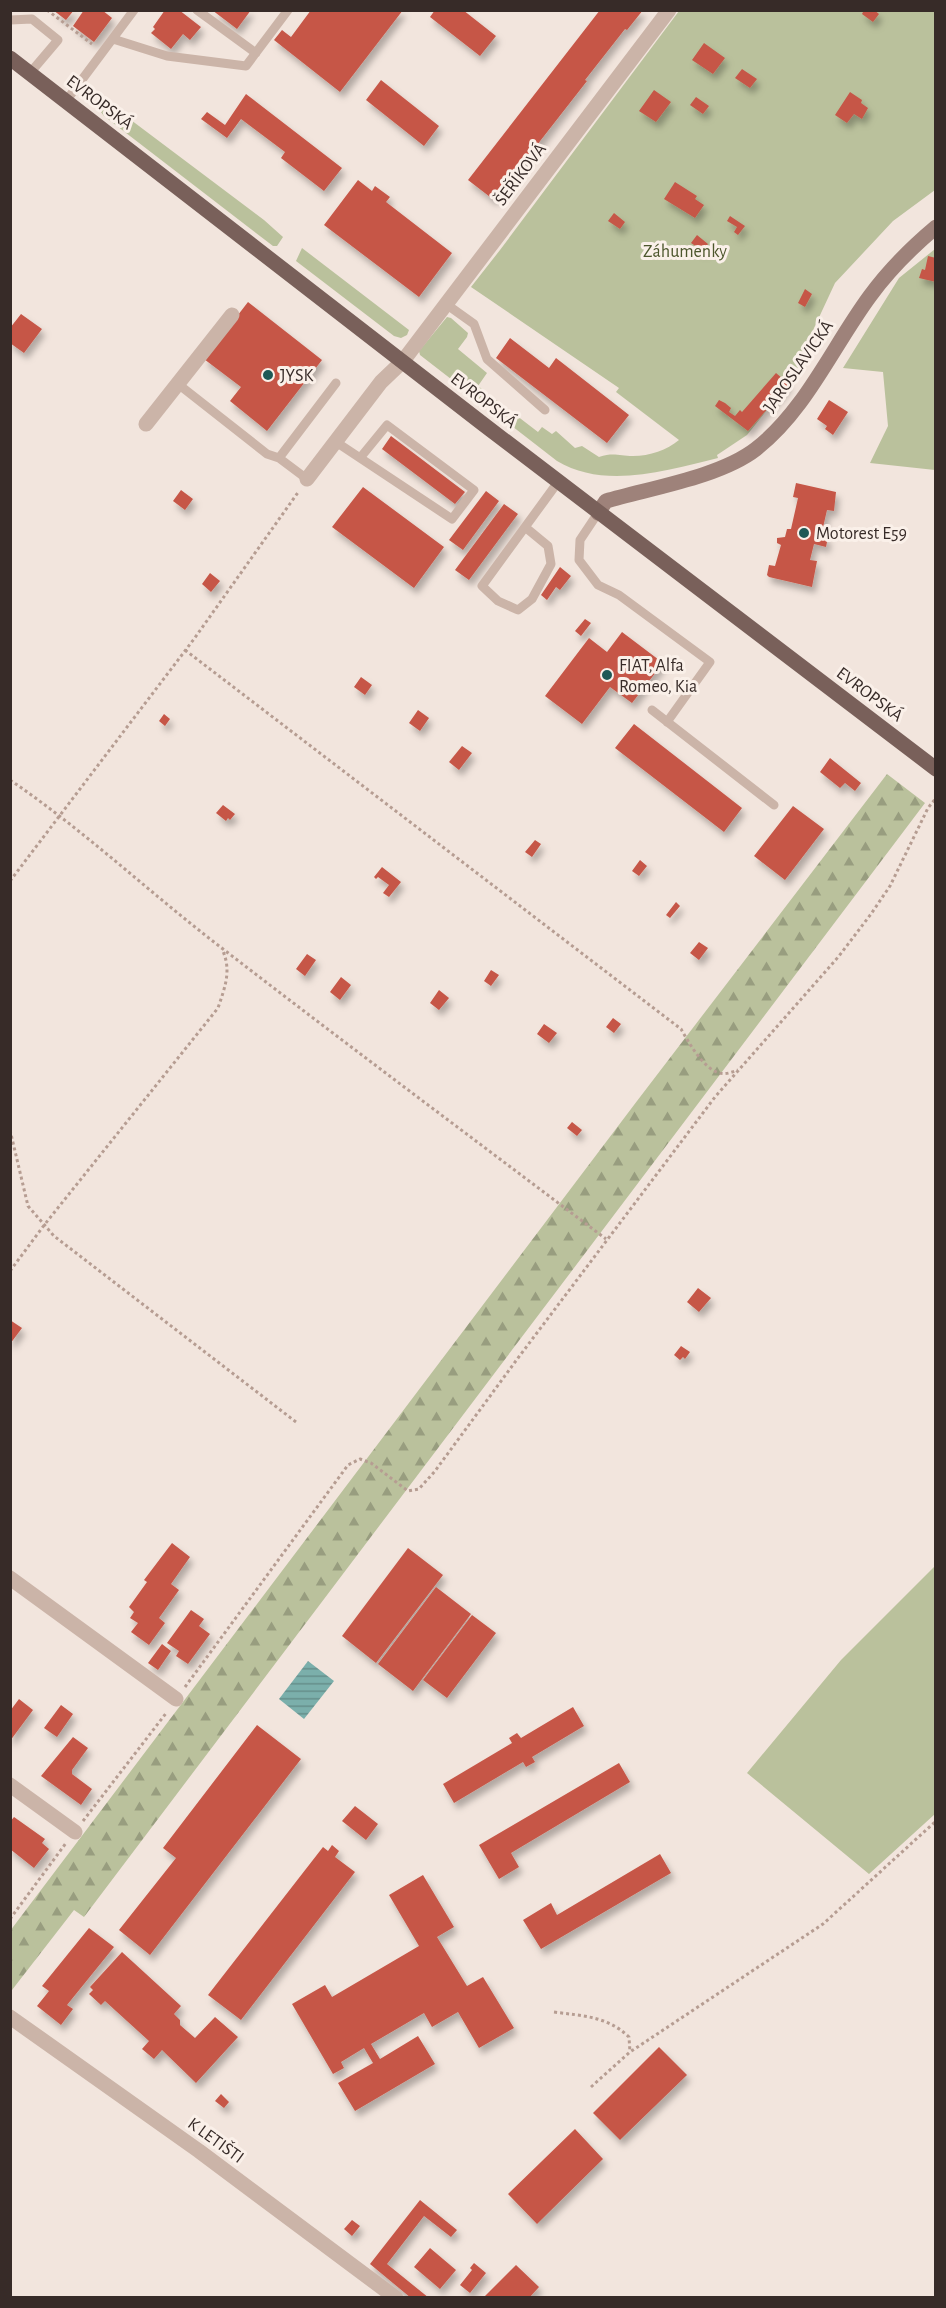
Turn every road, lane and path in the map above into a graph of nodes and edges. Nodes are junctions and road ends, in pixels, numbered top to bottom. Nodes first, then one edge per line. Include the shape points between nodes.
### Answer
1 (47, 10) edge
2 (134, 10) edge
3 (197, 10) edge
4 (288, 10) edge
5 (669, 10) edge
6 (10, 20) edge
7 (112, 39) junction
8 (92, 44) dead end
9 (256, 53) junction
10 (10, 58) edge
11 (30, 73) junction
12 (66, 101) junction
13 (936, 227) edge
14 (446, 304) junction
15 (232, 315) dead end
16 (404, 361) junction
17 (336, 382) dead end
18 (178, 384) junction
19 (545, 410) dead end
20 (146, 424) dead end
21 (336, 442) junction
22 (279, 458) junction
23 (360, 458) junction
24 (307, 479) junction
25 (558, 482) junction
26 (598, 513) junction
27 (525, 527) junction
28 (185, 651) junction
29 (652, 710) dead end
30 (667, 722) junction
31 (936, 769) edge
32 (10, 780) edge
33 (936, 798) edge
34 (774, 805) dead end
35 (60, 815) junction
36 (10, 881) edge
37 (221, 948) junction
38 (738, 1071) junction
39 (10, 1130) edge
40 (45, 1224) junction
41 (606, 1239) junction
42 (10, 1271) edge
43 (296, 1422) dead end
44 (10, 1578) edge
45 (176, 1699) junction
46 (132, 1757) dead end
47 (10, 1785) edge
48 (936, 1821) edge
49 (75, 1832) dead end
50 (554, 2012) dead end
51 (10, 2017) edge
52 (630, 2052) junction
53 (591, 2087) dead end
54 (396, 2298) edge

1 - 8 path
2 - 7 lane
3 - 9 lane
4 - 9 lane
5 - 14 street, ŠEŘÍKOVÁ
6 - 11 lane via 32,19 58,40
7 - 9 lane via 167,56 246,66
7 - 12 lane
10 - 11 main road, EVROPSKÁ
11 - 12 main road, EVROPSKÁ
12 - 16 main road, EVROPSKÁ
13 - 26 street, JAROSLAVICKÁ via 890,269 787,417 755,449 730,465 606,501
14 - 16 street, ŠEŘÍKOVÁ
14 - 19 lane via 474,324 488,359
15 - 18 street
16 - 21 street, ŠEŘÍKOVÁ via 381,382
16 - 25 main road, EVROPSKÁ
17 - 22 lane
18 - 20 street
18 - 22 lane via 267,454
21 - 23 lane
21 - 24 street, ŠEŘÍKOVÁ
22 - 24 lane
23 - 23 lane via 452,519 474,490 387,425
24 - 28 path
25 - 26 main road, EVROPSKÁ
25 - 27 lane
26 - 30 lane via 580,540 579,560 598,585 619,595 710,662
26 - 31 main road, EVROPSKÁ
27 - 27 lane via 482,586 498,601 518,610 532,598 551,564 548,546
28 - 35 path
28 - 38 path via 681,1029 694,1052 717,1073
29 - 30 lane
30 - 34 lane
32 - 35 path
33 - 38 path via 871,914
35 - 36 path
35 - 37 path
37 - 40 path via 228,977 218,1008
37 - 41 path
38 - 41 path
39 - 40 path via 28,1206
40 - 42 path
40 - 43 path via 54,1236
41 - 45 path via 419,1489 408,1491 360,1459 348,1465
44 - 45 street
45 - 46 path
47 - 49 street
48 - 52 path via 823,1924
50 - 52 path via 588,2016 616,2025 629,2037
51 - 54 street, K LETIŠTI
52 - 53 path

